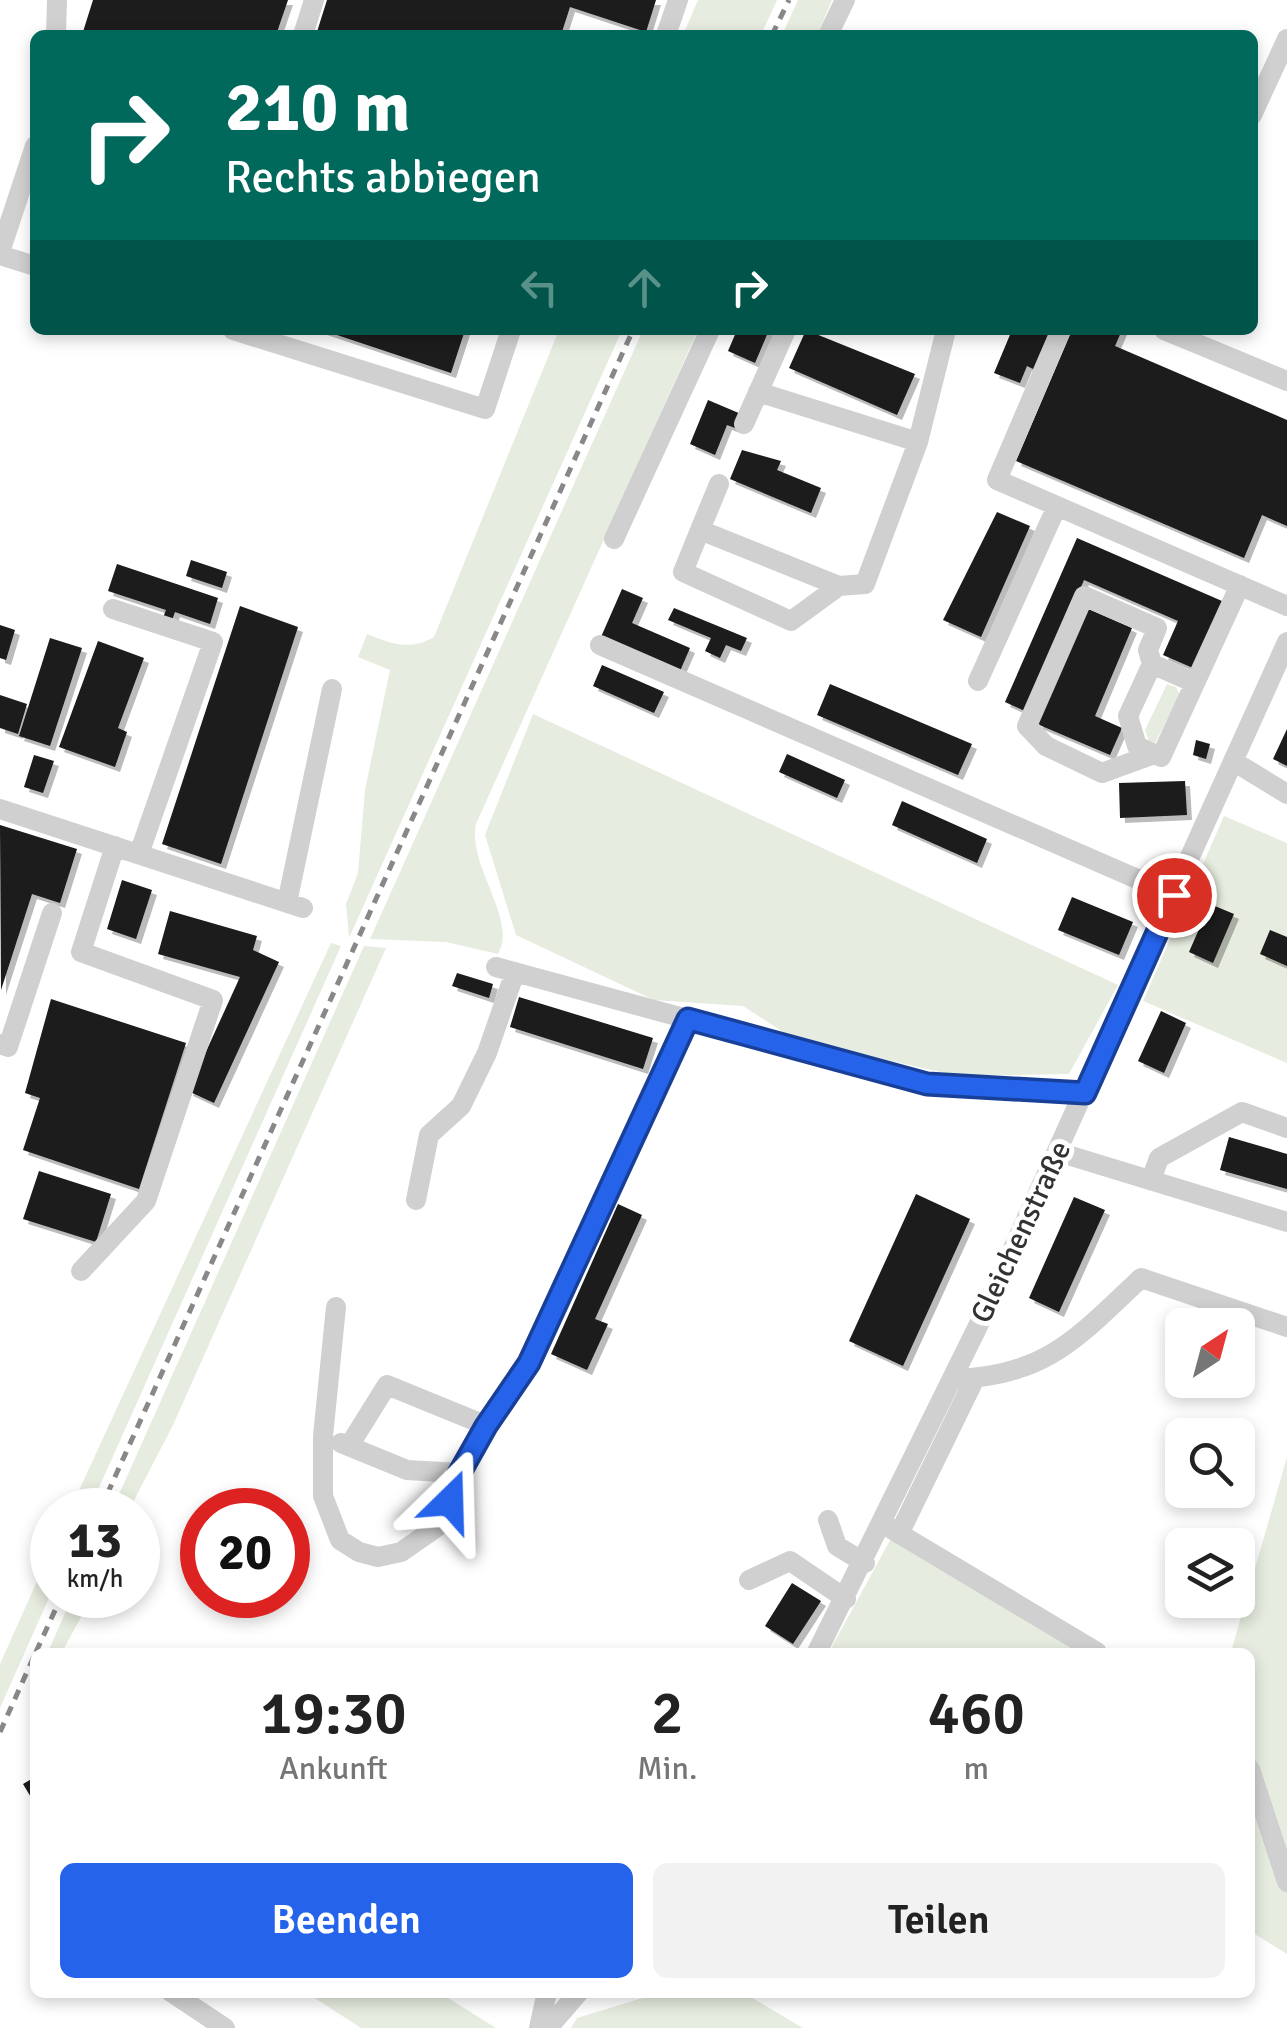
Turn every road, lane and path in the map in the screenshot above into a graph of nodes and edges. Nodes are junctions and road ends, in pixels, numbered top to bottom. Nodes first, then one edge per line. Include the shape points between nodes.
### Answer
1 (57, 0) edge
2 (314, 0) edge
3 (678, 0) edge
4 (845, 0) edge
5 (56, 30) edge
6 (305, 30) edge
7 (668, 30) edge
8 (830, 30) edge
9 (1287, 39) edge
10 (1258, 101) edge
11 (30, 161) edge
12 (0, 253) edge
13 (30, 264) edge
14 (249, 335) edge
15 (509, 335) edge
16 (708, 335) edge
17 (784, 335) edge
18 (945, 335) edge
19 (1059, 335) edge
20 (1176, 335) edge
21 (1287, 381) edge
22 (758, 392) junction
23 (744, 424) dead end
24 (918, 442) junction
25 (718, 484) dead end
26 (1058, 506) junction
27 (700, 530) junction
28 (614, 539) dead end
29 (1240, 585) junction
30 (839, 586) junction
31 (1287, 606) edge
32 (113, 609) dead end
33 (1287, 642) edge
34 (600, 645) dead end
35 (1152, 664) junction
36 (978, 682) dead end
37 (1194, 683) junction
38 (332, 689) dead end
39 (1154, 754) junction
40 (1234, 761) junction
41 (1287, 794) edge
42 (0, 809) edge
43 (115, 846) junction
44 (139, 854) junction
45 (1174, 895) junction
46 (52, 913) dead end
47 (688, 1019) junction
48 (0, 1044) edge
49 (1085, 1093) junction
50 (1287, 1128) edge
51 (1058, 1152) junction
52 (1151, 1180) junction
53 (416, 1200) dead end
54 (1287, 1222) edge
55 (81, 1270) dead end
56 (336, 1307) dead end
57 (1287, 1328) edge
58 (952, 1378) junction
59 (975, 1378) junction
60 (486, 1426) junction
61 (322, 1436) junction
62 (349, 1446) junction
63 (459, 1474) junction
64 (828, 1520) dead end
65 (891, 1529) junction
66 (865, 1563) junction
67 (749, 1580) dead end
68 (846, 1599) junction
69 (819, 1648) edge
70 (1090, 1648) edge
71 (1255, 1784) edge
72 (1287, 1882) edge
73 (180, 1998) edge
74 (546, 1998) edge
75 (574, 1998) edge
76 (225, 2028) edge
77 (539, 2028) edge
78 (548, 2028) edge

1 - 5 street
2 - 6 street
3 - 7 street
4 - 8 street
9 - 10 street
11 - 12 street
12 - 13 street
14 - 15 street via 485,409
16 - 28 street
17 - 22 street
18 - 24 street
19 - 26 street via 997,480
20 - 21 street
22 - 23 street
22 - 24 street
24 - 30 street via 865,584
25 - 27 street
26 - 29 street
26 - 36 street
27 - 30 street
27 - 30 street via 683,572 790,621
29 - 31 street
29 - 37 street
32 - 44 street via 213,642
33 - 40 street, Gleichenstraße
34 - 45 street
35 - 37 street
35 - 39 street via 1128,716 1137,746
35 - 39 street via 1148,650 1157,628 1084,596 1027,726 1046,746 1102,772
37 - 39 street via 1161,757
38 - 44 street via 295,906
40 - 41 street
40 - 45 street, Gleichenstraße
42 - 43 street
43 - 44 street
43 - 55 street via 81,952 213,1000 146,1201
45 - 49 street, Gleichenstraße
46 - 48 street via 8,1047
47 - 49 street via 927,1084
47 - 53 street via 505,969 487,1053 461,1106 430,1134
47 - 60 street via 529,1363
49 - 51 street, Gleichenstraße
50 - 52 street via 1242,1112 1159,1158
51 - 52 street
51 - 58 street, Gleichenstraße
52 - 54 street
56 - 61 street
57 - 59 street via 1141,1278 1062,1352
58 - 59 street
58 - 65 street, Gleichenstraße
59 - 65 street
60 - 62 street via 388,1384
60 - 63 street
61 - 62 street
61 - 63 street via 330,1521 340,1540 359,1552 378,1557 420,1541 437,1527
62 - 63 street via 407,1470
64 - 66 street via 837,1546
65 - 66 street, Gleichenstraße
65 - 70 street
66 - 68 street, Gleichenstraße
67 - 68 street via 790,1561
68 - 69 street, Gleichenstraße
71 - 72 street
73 - 76 street
74 - 77 street
75 - 78 street

